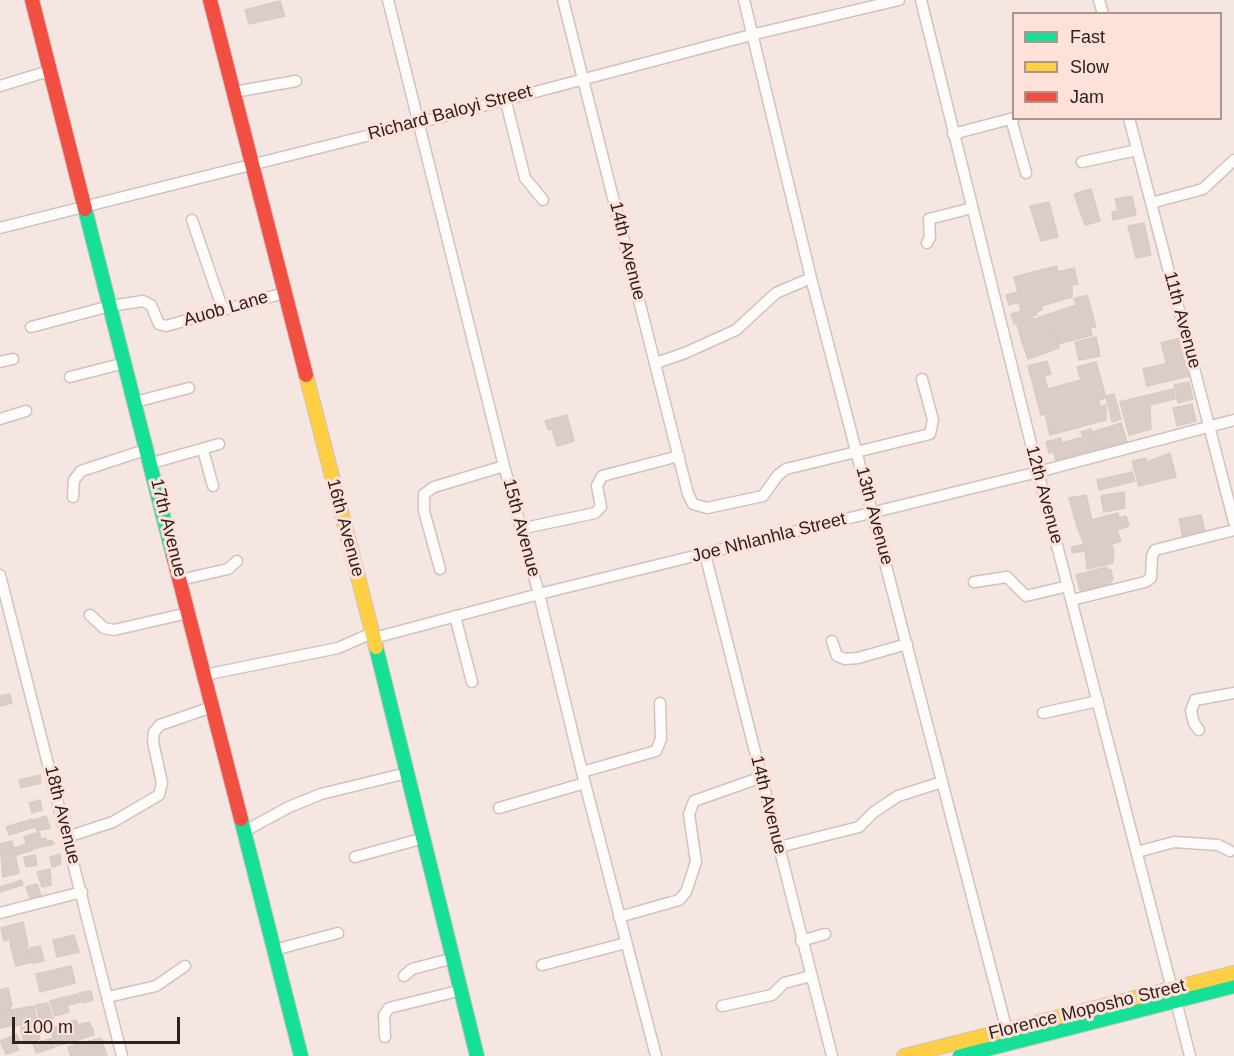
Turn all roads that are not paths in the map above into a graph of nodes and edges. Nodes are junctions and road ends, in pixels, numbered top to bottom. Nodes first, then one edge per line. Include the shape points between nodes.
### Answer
1 (32, 0) edge
2 (210, 0) edge
3 (388, 0) edge
4 (563, 0) edge
5 (744, 0) edge
6 (899, 0) edge
7 (921, 0) edge
8 (754, 34) junction
9 (49, 70) junction
10 (583, 78) junction
11 (296, 81) dead end
12 (0, 86) edge
13 (234, 92) junction
14 (505, 99) junction
15 (1012, 119) edge
16 (1012, 120) edge
17 (1130, 120) edge
18 (418, 123) junction
19 (954, 134) junction
20 (1137, 150) junction
21 (1234, 160) edge
22 (1082, 162) dead end
23 (252, 164) junction
24 (1026, 173) dead end
25 (543, 200) dead end
26 (1151, 202) junction
27 (86, 206) junction
28 (972, 208) junction
29 (192, 220) dead end
30 (0, 228) edge
31 (927, 243) dead end
32 (812, 278) junction
33 (284, 292) junction
34 (110, 306) junction
35 (223, 310) junction
36 (31, 327) dead end
37 (13, 359) dead end
38 (0, 362) edge
39 (125, 363) junction
40 (656, 363) junction
41 (70, 377) dead end
42 (922, 379) dead end
43 (189, 388) dead end
44 (135, 402) junction
45 (26, 411) dead end
46 (0, 419) edge
47 (1234, 420) edge
48 (1209, 427) junction
49 (219, 444) dead end
50 (148, 449) junction
51 (203, 450) junction
52 (857, 453) junction
53 (679, 456) junction
54 (152, 463) junction
55 (504, 466) junction
56 (1038, 472) junction
57 (213, 486) dead end
58 (73, 497) dead end
59 (874, 512) junction
60 (1234, 522) edge
61 (520, 529) junction
62 (1234, 530) edge
63 (705, 554) junction
64 (237, 561) dead end
65 (440, 569) dead end
66 (0, 575) edge
67 (180, 580) junction
68 (974, 582) dead end
69 (1068, 586) junction
70 (539, 594) junction
71 (1072, 600) junction
72 (3, 601) edge
73 (188, 613) junction
74 (90, 615) dead end
75 (455, 616) junction
76 (373, 635) junction
77 (832, 641) dead end
78 (907, 644) junction
79 (204, 675) junction
80 (472, 682) dead end
81 (1234, 693) edge
82 (1098, 701) junction
83 (660, 703) dead end
84 (212, 707) junction
85 (1043, 713) dead end
86 (1199, 730) dead end
87 (407, 773) junction
88 (762, 777) junction
89 (583, 778) junction
90 (942, 782) junction
91 (500, 808) dead end
92 (243, 832) junction
93 (67, 837) junction
94 (424, 838) junction
95 (778, 848) junction
96 (1230, 851) dead end
97 (1137, 852) junction
98 (355, 857) dead end
99 (82, 892) junction
100 (0, 913) edge
101 (619, 917) junction
102 (338, 933) dead end
103 (825, 934) dead end
104 (801, 941) junction
105 (626, 943) junction
106 (274, 950) junction
107 (454, 958) junction
108 (542, 965) dead end
109 (185, 966) dead end
110 (1234, 973) edge
111 (404, 976) dead end
112 (811, 976) junction
113 (1234, 986) edge
114 (462, 990) junction
115 (1174, 995) junction
116 (108, 998) junction
117 (722, 1006) dead end
118 (1007, 1030) junction
119 (384, 1036) dead end
120 (122, 1056) edge
121 (301, 1056) edge
122 (477, 1056) edge
123 (656, 1056) edge
124 (832, 1056) edge
125 (904, 1056) edge
126 (960, 1056) edge
127 (1190, 1056) edge

1 - 9 street, 17th Avenue
2 - 13 street, 16th Avenue
3 - 18 street, 15th Avenue
4 - 10 street, 14th Avenue
5 - 8 street, 13th Avenue
6 - 8 street, Richard Baloyi Street
7 - 19 street, 12th Avenue
8 - 10 street, Richard Baloyi Street
8 - 32 street, 13th Avenue
9 - 12 street
9 - 27 street, 17th Avenue
10 - 14 street, Richard Baloyi Street
10 - 40 street, 14th Avenue
11 - 13 street
13 - 23 street, 16th Avenue
14 - 18 street, Richard Baloyi Street
14 - 25 street via 525,178
15 - 19 street
16 - 24 street
17 - 20 street, 11th Avenue
18 - 23 street, Richard Baloyi Street
18 - 55 street, 15th Avenue
19 - 28 street, 12th Avenue
20 - 22 street
20 - 26 street, 11th Avenue
21 - 26 street via 1203,189
23 - 27 street, Richard Baloyi Street
23 - 33 street, 16th Avenue
26 - 48 street, 11th Avenue
27 - 30 street, Richard Baloyi Street
27 - 34 street, 17th Avenue
28 - 31 street via 929,219
28 - 56 street, 12th Avenue
29 - 35 street
32 - 40 street via 776,293 736,330
32 - 52 street, 13th Avenue
33 - 35 street, Auob Lane
33 - 76 street, 16th Avenue
34 - 35 street, Auob Lane via 147,302 162,326
34 - 36 street
34 - 39 street, 17th Avenue
37 - 38 street
39 - 41 street
39 - 44 street, 17th Avenue
40 - 53 street, 14th Avenue
42 - 52 street via 933,420 930,434
43 - 44 street
44 - 50 street, 17th Avenue
45 - 46 street
47 - 48 street, Joe Nhlanhla Street
48 - 56 street, Joe Nhlanhla Street
48 - 60 street, 11th Avenue
49 - 51 street
50 - 54 street, 17th Avenue
50 - 58 street via 81,471 74,480
51 - 54 street
51 - 57 street
52 - 53 street, 14th Avenue via 781,471 763,496 704,508 691,501
52 - 59 street, 13th Avenue
53 - 61 street via 602,476 597,486 601,507 595,513
54 - 67 street, 17th Avenue
55 - 61 street, 15th Avenue
55 - 65 street via 434,487 424,494 424,511
56 - 59 street, Joe Nhlanhla Street
56 - 69 street, 12th Avenue
59 - 63 street, Joe Nhlanhla Street
59 - 78 street, 13th Avenue
61 - 70 street, 15th Avenue
62 - 71 street via 1155,550 1151,578 1145,582
63 - 70 street, Joe Nhlanhla Street
63 - 88 street, 14th Avenue
64 - 67 street via 228,569
66 - 72 street, 18th Avenue
67 - 73 street, 17th Avenue
68 - 69 street via 1007,577 1026,596
69 - 71 street, 12th Avenue
70 - 75 street, Joe Nhlanhla Street
70 - 89 street, 15th Avenue
71 - 82 street, 12th Avenue
72 - 93 street, 18th Avenue
73 - 74 street via 114,630 104,628
73 - 79 street, 17th Avenue
75 - 76 street, Joe Nhlanhla Street
75 - 80 street
76 - 79 street, Joe Nhlanhla Street via 338,648
76 - 87 street, 16th Avenue
77 - 78 street via 837,656 845,659
78 - 90 street, 13th Avenue
79 - 84 street, 17th Avenue
81 - 86 street via 1195,700 1191,711
82 - 85 street
82 - 97 street, 12th Avenue
83 - 89 street via 662,739 656,751
84 - 92 street, 17th Avenue
84 - 93 street via 156,729 153,742 162,783 159,795 113,822
87 - 92 street via 321,794
87 - 94 street, 16th Avenue
88 - 95 street, 14th Avenue
88 - 101 street via 694,801 689,814 697,858 686,892 679,900
89 - 91 street
89 - 101 street, 15th Avenue
90 - 95 street via 898,796 859,827
90 - 118 street, 13th Avenue
92 - 106 street, 17th Avenue
93 - 99 street, 18th Avenue
94 - 98 street
94 - 107 street, 16th Avenue
95 - 104 street, 14th Avenue
96 - 97 street via 1221,846 1174,842
97 - 115 street, 12th Avenue
99 - 100 street
99 - 116 street, 18th Avenue
101 - 105 street, 15th Avenue
102 - 106 street
103 - 104 street
104 - 112 street, 14th Avenue
105 - 108 street
105 - 123 street, 15th Avenue
106 - 121 street, 17th Avenue
107 - 111 street via 412,969
107 - 114 street, 16th Avenue
109 - 116 street via 156,986
110 - 115 street, Florence Moposho Street
112 - 117 street via 784,983 772,995
112 - 124 street, 14th Avenue
113 - 115 street, Florence Moposho Street
114 - 119 street via 389,1008 384,1015
114 - 122 street, 16th Avenue
115 - 118 street, Florence Moposho Street
115 - 126 street, Florence Moposho Street
115 - 127 street, 12th Avenue
116 - 120 street, 18th Avenue
118 - 125 street, Florence Moposho Street

